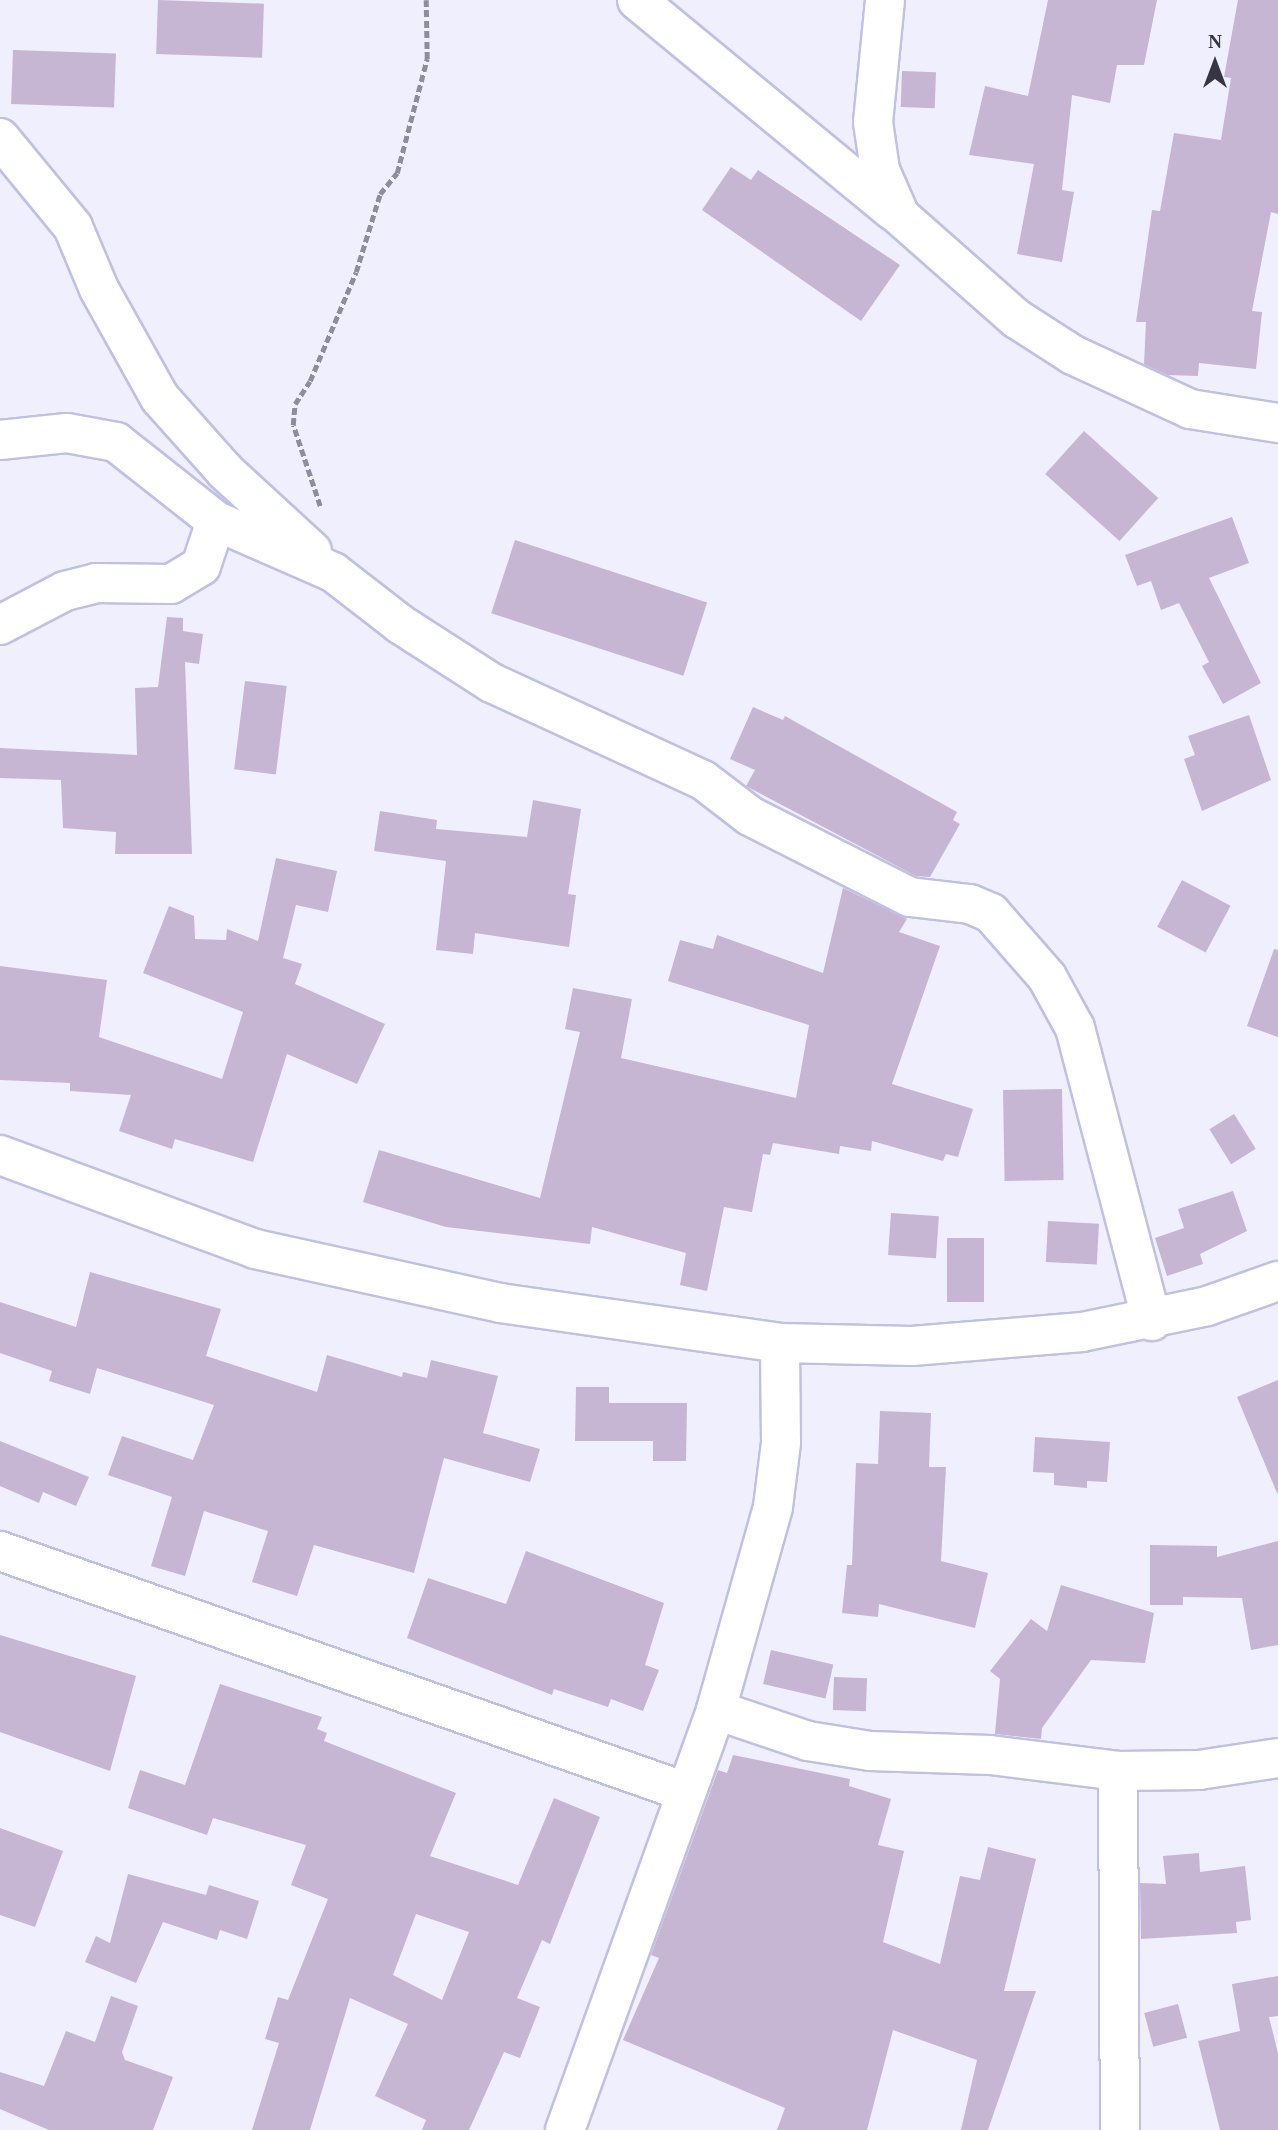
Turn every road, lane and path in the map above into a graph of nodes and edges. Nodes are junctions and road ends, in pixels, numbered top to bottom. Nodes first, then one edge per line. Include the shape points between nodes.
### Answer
1 (426, 0) edge
2 (637, 0) edge
3 (885, 0) edge
4 (0, 138) edge
5 (900, 216) junction
6 (1278, 423) edge
7 (0, 440) edge
8 (324, 516) dead end
9 (216, 521) junction
10 (333, 572) junction
11 (0, 625) edge
12 (0, 1155) edge
13 (1278, 1281) edge
14 (1152, 1321) junction
15 (780, 1343) junction
16 (0, 1551) edge
17 (716, 1710) junction
18 (1278, 1758) edge
19 (1118, 1772) junction
20 (683, 1791) junction
21 (565, 2130) edge
22 (1120, 2130) edge

1 - 8 path via 427,59 397,173 380,194 356,272 310,381 295,404 293,425
2 - 5 street
3 - 5 street via 873,122 880,170
4 - 10 street via 73,227 99,289 160,398 225,471
5 - 6 street via 1017,319 1073,355 1190,408
7 - 9 street via 67,433 116,442
9 - 10 street
9 - 11 street via 201,566 171,584 96,583 65,591
10 - 14 street via 400,624 492,682 703,779 750,816 910,897 970,904 991,913 1047,977 1075,1028
12 - 15 street via 255,1249 500,1303
13 - 14 street
14 - 15 street via 912,1346
15 - 17 street via 781,1443 773,1507
16 - 20 street
17 - 19 street via 808,1741 870,1751 990,1755
17 - 20 street
18 - 19 street via 1199,1770
19 - 22 street
20 - 21 street

